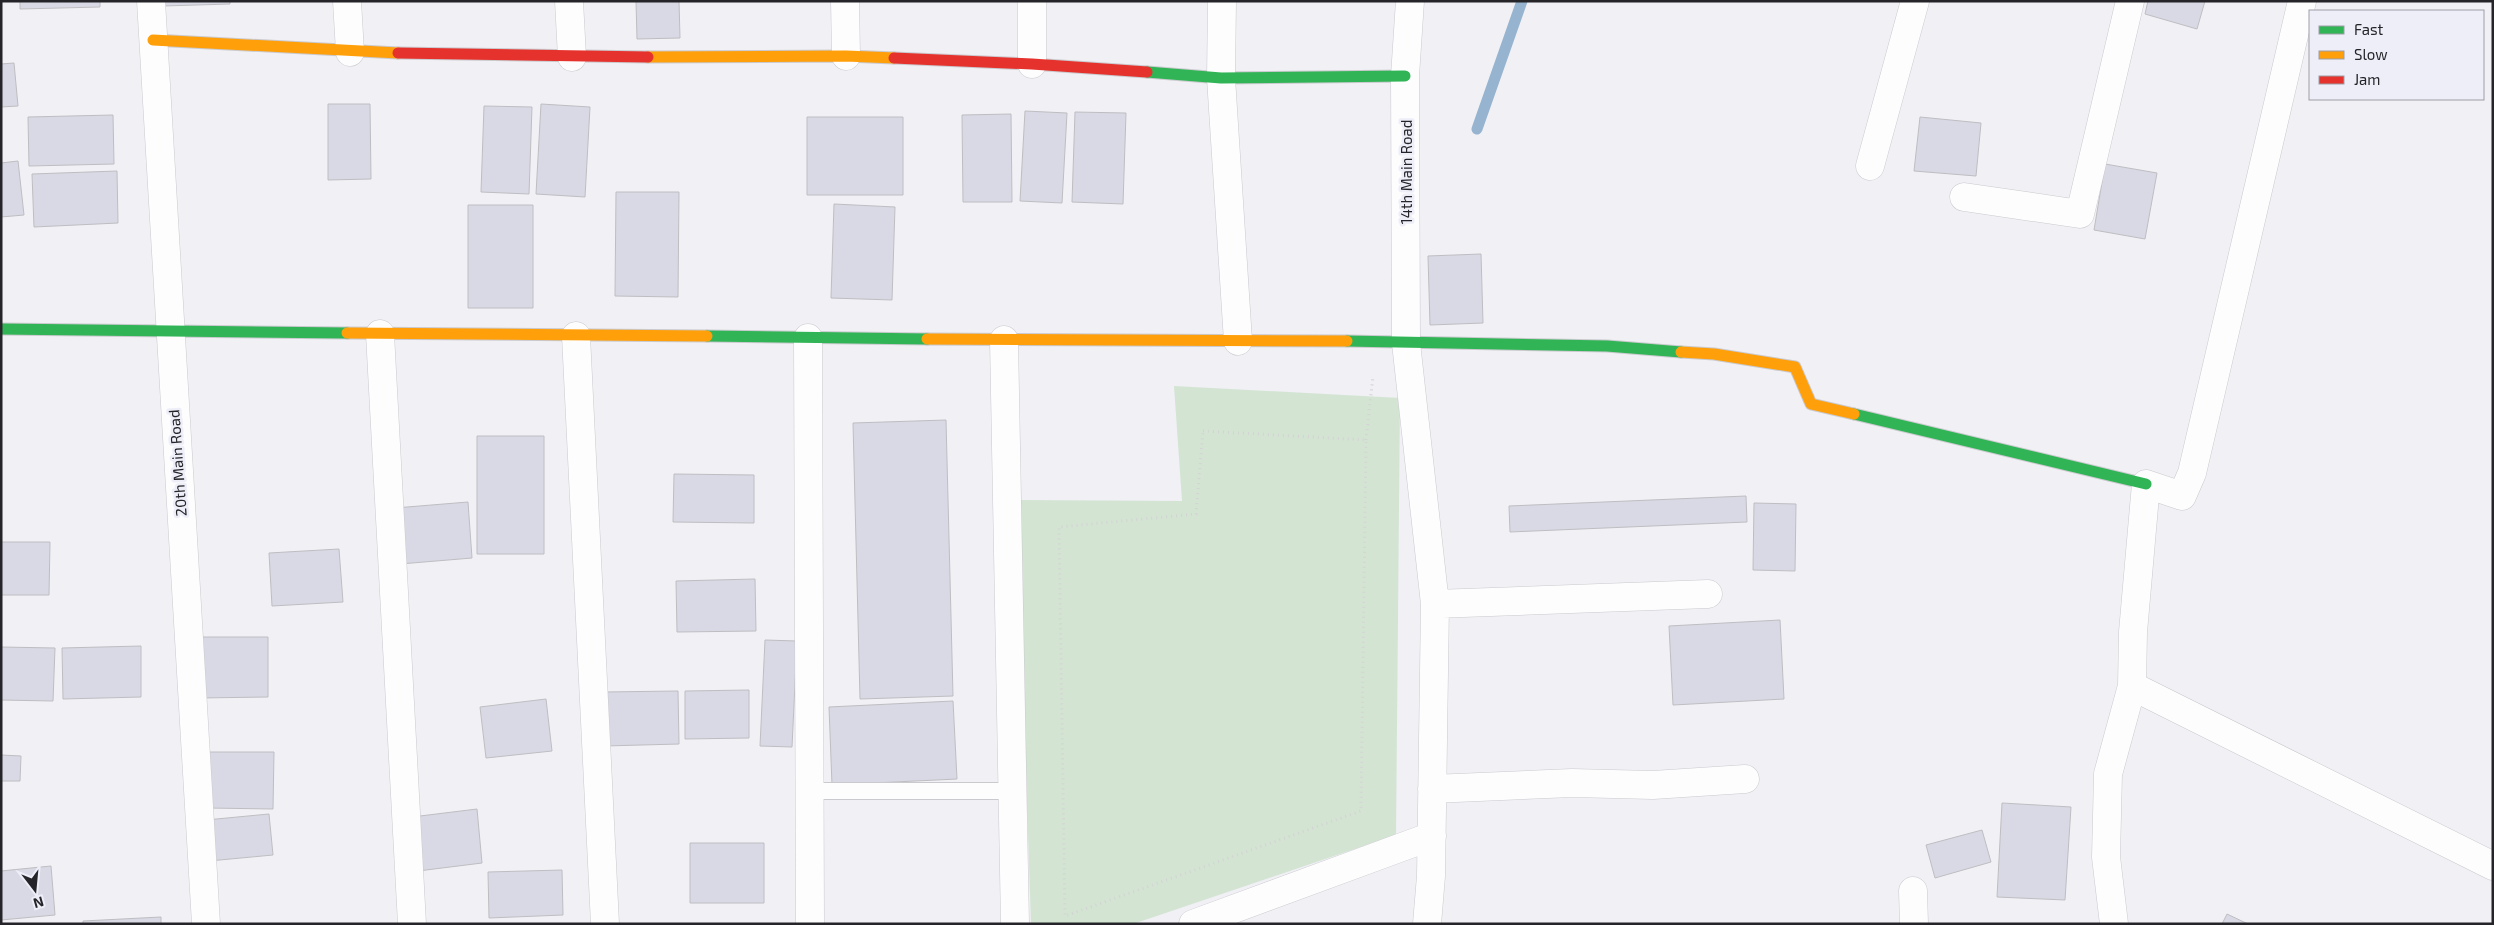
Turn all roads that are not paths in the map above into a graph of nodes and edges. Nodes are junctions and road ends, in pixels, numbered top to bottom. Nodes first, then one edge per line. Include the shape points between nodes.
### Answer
1 (151, 1) edge
2 (347, 1) edge
3 (569, 1) edge
4 (845, 1) edge
5 (1032, 1) edge
6 (1222, 1) edge
7 (1410, 1) edge
8 (1915, 1) edge
9 (2130, 1) edge
10 (2302, 1) edge
11 (153, 40) junction
12 (350, 52) junction
13 (572, 56) junction
14 (846, 56) junction
15 (1032, 64) junction
16 (1406, 76) junction
17 (1221, 78) junction
18 (1870, 166) dead end
19 (1964, 197) dead end
20 (1, 329) edge
21 (169, 332) junction
22 (380, 334) junction
23 (576, 336) junction
24 (808, 338) junction
25 (1004, 340) junction
26 (1238, 341) junction
27 (1406, 343) junction
28 (2146, 484) junction
29 (1708, 594) dead end
30 (1435, 604) junction
31 (2132, 686) junction
32 (1745, 779) dead end
33 (1432, 789) junction
34 (809, 791) junction
35 (1013, 791) junction
36 (1432, 836) junction
37 (2493, 866) edge
38 (1913, 891) dead end
39 (206, 924) edge
40 (412, 924) edge
41 (605, 924) edge
42 (810, 924) edge
43 (1015, 924) edge
44 (1193, 924) edge
45 (1427, 924) edge
46 (1914, 924) edge
47 (2114, 924) edge

1 - 11 street, 20th Main Road
2 - 12 street
3 - 13 street
4 - 14 street
5 - 15 street
6 - 17 street
7 - 16 street, 14th Main Road
8 - 18 street
9 - 19 street via 2080,214
10 - 28 street via 2192,474 2182,496
11 - 12 street
11 - 21 street, 20th Main Road
12 - 13 street
13 - 14 street
14 - 15 street
15 - 17 street
16 - 17 street
16 - 27 street, 14th Main Road
17 - 26 street
20 - 21 street
21 - 22 street
21 - 39 street, 20th Main Road
22 - 23 street
22 - 40 street
23 - 24 street
23 - 41 street
24 - 25 street
24 - 34 street
25 - 26 street
25 - 35 street
26 - 27 street via 1376,340
27 - 28 street via 1606,346 1714,354 1796,367 1811,404
27 - 30 street, 14th Main Road
28 - 31 street via 2133,632
29 - 30 street
30 - 33 street, 14th Main Road
31 - 37 street
31 - 47 street via 2108,774 2106,857
32 - 33 street via 1653,785 1572,783
33 - 36 street, 14th Main Road
34 - 35 lane
34 - 42 street
35 - 43 street
36 - 44 street
36 - 45 street, 14th Main Road
38 - 46 street

